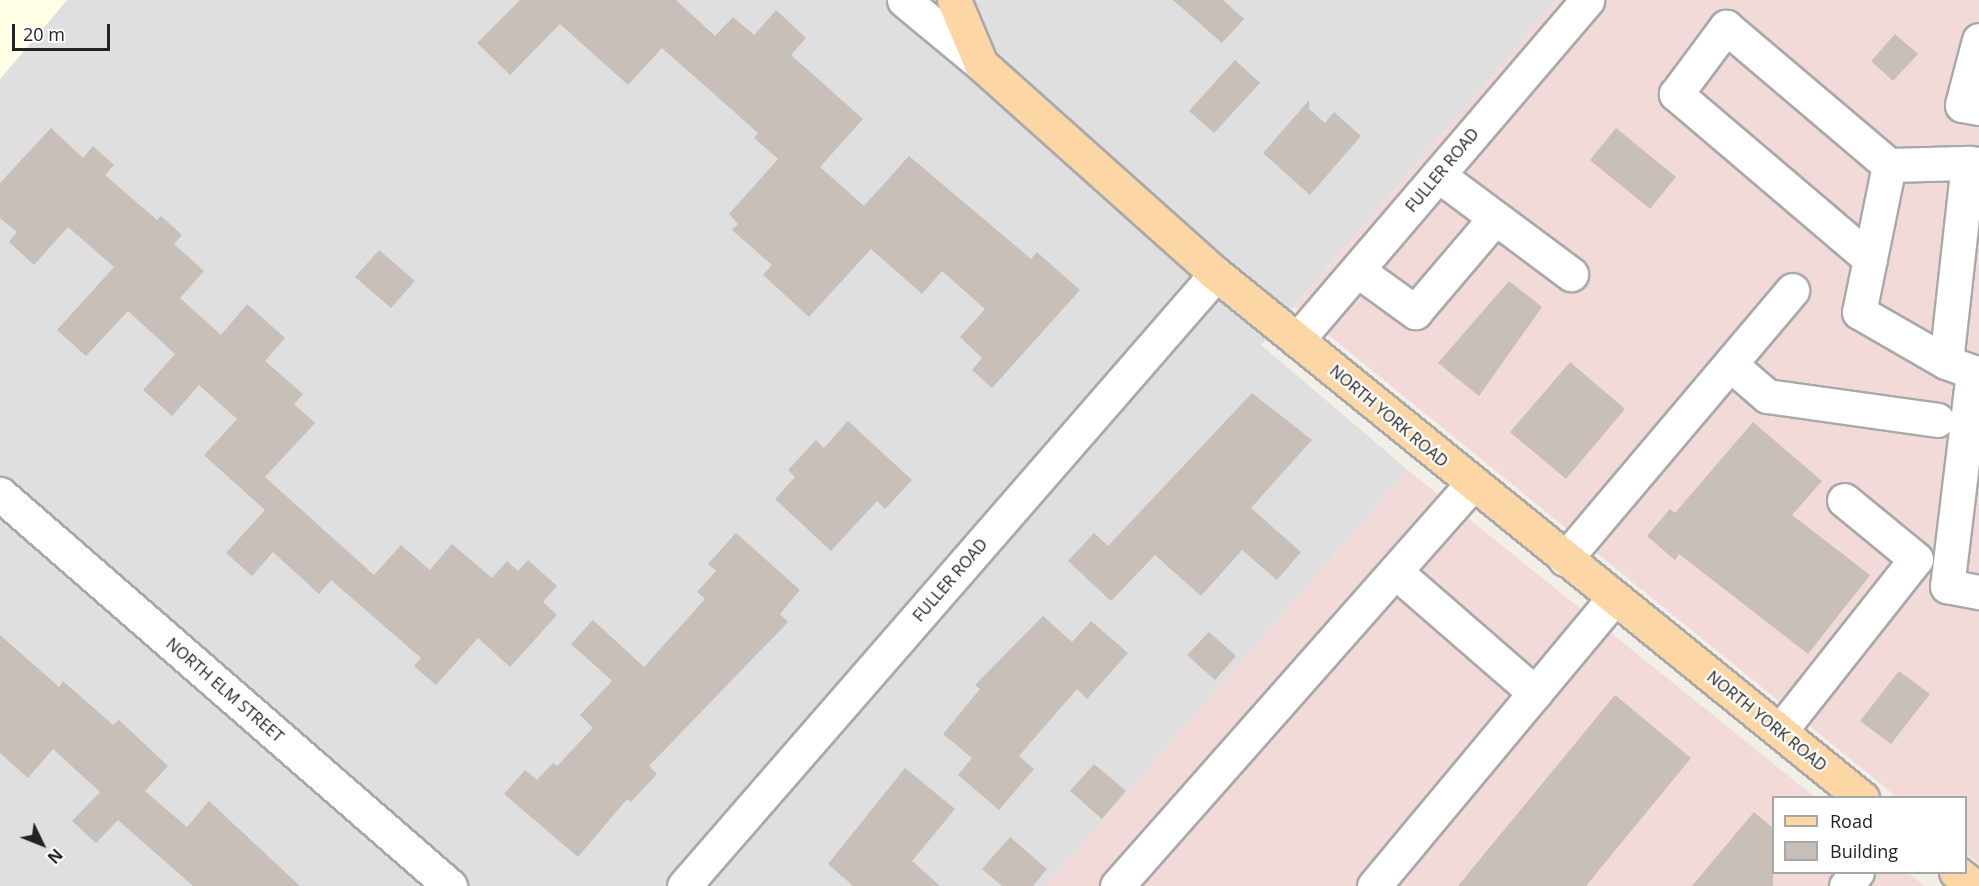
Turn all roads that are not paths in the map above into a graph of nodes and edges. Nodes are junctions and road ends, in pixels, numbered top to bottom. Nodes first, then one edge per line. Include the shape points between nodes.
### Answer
1 (904, 0) edge
2 (954, 0) edge
3 (1587, 0) edge
4 (1979, 40) edge
5 (981, 64) junction
6 (1979, 108) edge
7 (1974, 163) edge
8 (1889, 165) junction
9 (1438, 175) junction
10 (1495, 218) junction
11 (1870, 259) junction
12 (1357, 270) junction
13 (1216, 274) junction
14 (1571, 274) dead end
15 (1792, 290) dead end
16 (1297, 340) junction
17 (1946, 362) junction
18 (1730, 364) junction
19 (1937, 420) dead end
20 (1472, 484) junction
21 (0, 494) edge
22 (1844, 500) dead end
23 (1565, 559) junction
24 (1397, 573) junction
25 (1979, 592) edge
26 (1614, 598) junction
27 (1535, 693) junction
28 (1780, 731) junction
29 (1860, 796) edge
30 (1856, 874) edge
31 (1957, 874) edge
32 (450, 886) edge
33 (684, 886) edge
34 (1117, 886) edge
35 (1374, 886) edge
36 (1846, 886) edge
37 (1973, 886) edge

1 - 5 street
2 - 5 main road, NORTH YORK ROAD
3 - 9 street, FULLER ROAD
4 - 6 street via 1962,105
5 - 13 main road, NORTH YORK ROAD
7 - 8 street
7 - 17 street
8 - 11 street
8 - 11 street via 1726,27 1676,94
9 - 10 street
9 - 12 street, FULLER ROAD
10 - 12 street via 1415,312
10 - 14 street
11 - 17 street via 1859,312
12 - 16 street, FULLER ROAD
13 - 16 main road, NORTH YORK ROAD
13 - 33 street, FULLER ROAD
15 - 18 street
16 - 20 main road, NORTH YORK ROAD
17 - 25 street via 1973,372 1947,586
18 - 19 street via 1767,396
18 - 23 street
20 - 23 main road, NORTH YORK ROAD
20 - 24 street
21 - 32 street, NORTH ELM STREET
22 - 28 street via 1916,559
23 - 26 main road, NORTH YORK ROAD
24 - 27 street
24 - 34 street
26 - 27 street
26 - 28 main road, NORTH YORK ROAD
27 - 35 street
28 - 29 main road, NORTH YORK ROAD
30 - 36 street
31 - 37 main road

